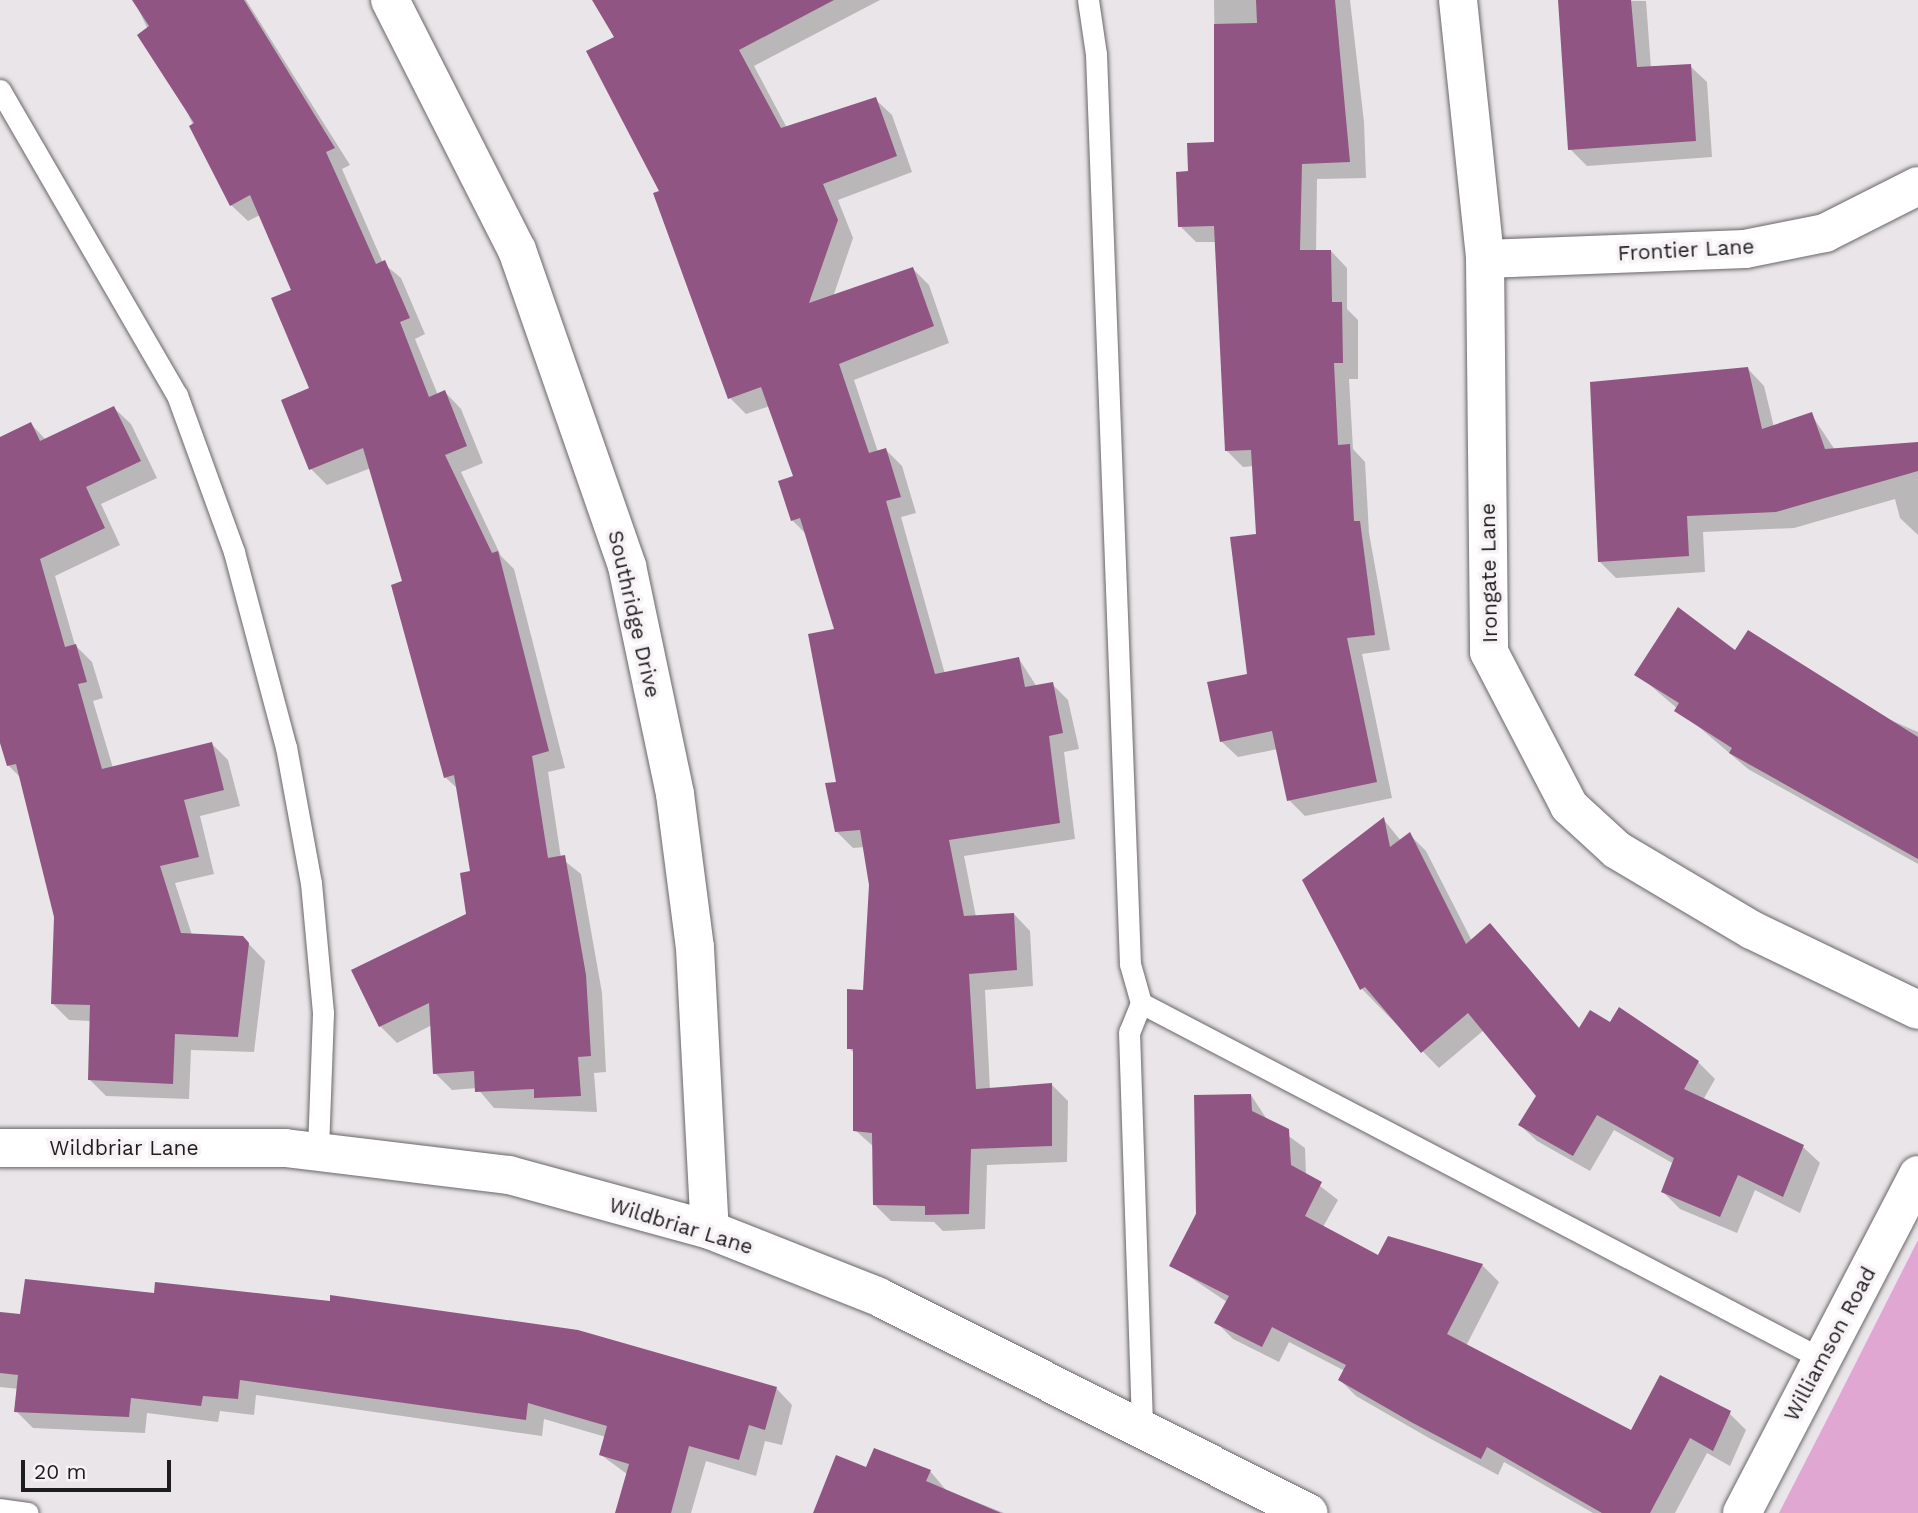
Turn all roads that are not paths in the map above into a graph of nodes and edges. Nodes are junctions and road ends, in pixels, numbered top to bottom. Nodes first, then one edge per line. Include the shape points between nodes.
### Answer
1 (390, 0) edge
2 (1088, 0) edge
3 (1458, 0) edge
4 (0, 90) edge
5 (1918, 186) edge
6 (1485, 259) junction
7 (1141, 1003) junction
8 (1918, 1010) edge
9 (0, 1148) edge
10 (317, 1152) junction
11 (1918, 1175) edge
12 (710, 1230) junction
13 (1822, 1359) junction
14 (1142, 1432) junction
15 (0, 1509) edge
16 (28, 1513) edge
17 (1308, 1513) edge
18 (1742, 1513) edge

1 - 12 street, Southridge Drive via 517,250 627,566 675,794 693,935
2 - 7 lane via 1096,54 1130,964
3 - 6 street, Irongate Lane
4 - 10 lane via 177,395 234,552 286,747 311,883 323,1013
5 - 6 street, Frontier Lane via 1825,233 1745,250
6 - 8 street, Irongate Lane via 1489,652 1569,806 1617,850 1718,910
7 - 13 lane
7 - 14 lane via 1129,1032
9 - 10 street, Wildbriar Lane
10 - 12 street, Wildbriar Lane via 509,1175
11 - 13 street, Williamson Road
12 - 14 street, Wildbriar Lane via 877,1296
13 - 18 street, Williamson Road
14 - 17 street, Wildbriar Lane
15 - 16 lane

